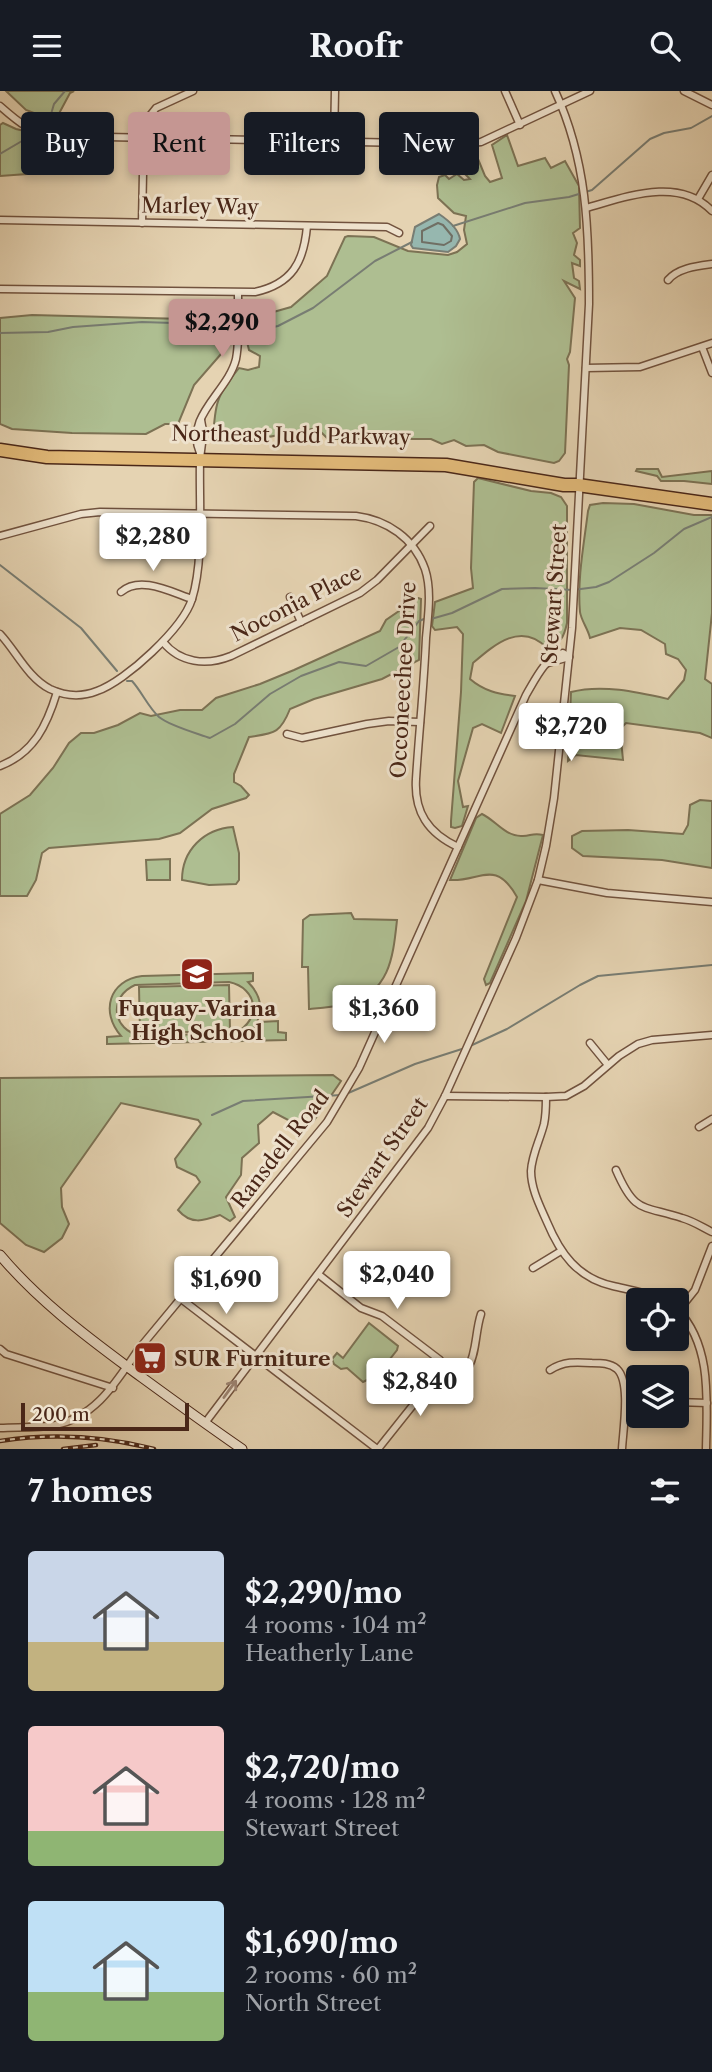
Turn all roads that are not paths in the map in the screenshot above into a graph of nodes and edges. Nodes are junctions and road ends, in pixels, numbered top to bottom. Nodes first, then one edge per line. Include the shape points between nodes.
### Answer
1 (194, 91) edge
2 (335, 91) edge
3 (505, 91) edge
4 (555, 91) edge
5 (590, 91) edge
6 (684, 91) edge
7 (561, 104) junction
8 (712, 105) edge
9 (0, 106) edge
10 (153, 112) edge
11 (335, 112) edge
12 (520, 125) junction
13 (128, 138) edge
14 (365, 141) edge
15 (143, 175) edge
16 (712, 175) edge
17 (698, 199) junction
18 (586, 208) junction
19 (712, 211) edge
20 (0, 220) edge
21 (142, 223) junction
22 (307, 226) junction
23 (399, 233) dead end
24 (712, 264) edge
25 (668, 280) dead end
26 (0, 289) edge
27 (238, 293) junction
28 (712, 343) edge
29 (702, 347) junction
30 (586, 368) junction
31 (712, 373) edge
32 (0, 442) edge
33 (0, 450) edge
34 (200, 456) junction
35 (578, 485) junction
36 (712, 503) edge
37 (199, 513) junction
38 (430, 526) dead end
39 (0, 536) edge
40 (411, 545) junction
41 (121, 592) dead end
42 (290, 597) dead end
43 (192, 599) junction
44 (301, 622) junction
45 (0, 634) edge
46 (163, 642) junction
47 (569, 657) junction
48 (58, 692) junction
49 (420, 722) junction
50 (287, 734) dead end
51 (0, 766) edge
52 (458, 847) junction
53 (538, 880) junction
54 (712, 902) edge
55 (712, 1035) edge
56 (590, 1043) dead end
57 (608, 1065) junction
58 (445, 1096) junction
59 (546, 1097) junction
60 (712, 1119) edge
61 (699, 1127) dead end
62 (615, 1170) dead end
63 (712, 1233) edge
64 (712, 1246) edge
65 (561, 1251) junction
66 (0, 1255) edge
67 (533, 1268) dead end
68 (317, 1274) junction
69 (626, 1289) edge
70 (689, 1297) edge
71 (180, 1299) junction
72 (481, 1314) dead end
73 (689, 1321) edge
74 (2, 1353) edge
75 (256, 1355) junction
76 (127, 1367) junction
77 (441, 1370) junction
78 (550, 1370) dead end
79 (113, 1388) junction
80 (689, 1402) edge
81 (707, 1403) junction
82 (205, 1423) junction
83 (0, 1428) edge
84 (242, 1449) edge
85 (378, 1449) edge
86 (622, 1449) edge
87 (706, 1449) edge

1 - 10 street
2 - 11 street
3 - 12 street
4 - 7 street, Stewart Street
5 - 7 street
6 - 8 street
7 - 12 street
7 - 18 street, Stewart Street via 576,147
9 - 13 street via 39,134
12 - 14 street via 481,142
15 - 21 street
16 - 17 street
17 - 18 street via 663,191
17 - 19 street
18 - 30 street, Stewart Street
20 - 21 street, Marley Way
21 - 22 street, Marley Way
22 - 23 street, Marley Way via 387,227
22 - 27 street via 302,257 287,278 265,290
24 - 25 street via 679,272
26 - 27 street
27 - 34 street via 234,365 201,420
28 - 29 street
29 - 30 street via 640,367
29 - 31 street
30 - 35 street, Stewart Street
32 - 34 highway, Northeast Judd Parkway via 29,449
33 - 34 highway, Northeast Judd Parkway via 47,457
34 - 35 highway, Northeast Judd Parkway via 435,457
34 - 37 street
35 - 36 highway, Northeast Judd Parkway
35 - 47 street, Stewart Street
37 - 39 street, Occoneechee Drive via 91,512
37 - 40 street, Occoneechee Drive via 367,517 393,528
37 - 43 street via 199,566
38 - 40 street, Noconia Place
40 - 44 street, Noconia Place via 369,587
40 - 49 street, Occoneechee Drive via 424,566 429,591
41 - 43 street via 140,585
42 - 44 street
43 - 46 street via 181,622
44 - 46 street, Noconia Place via 215,662 187,660
45 - 48 street via 37,680
46 - 48 street via 104,688 78,695
47 - 52 street, Ransdell Road via 548,663 526,695
47 - 53 street, Stewart Street via 552,813
48 - 51 street via 35,742
49 - 50 street via 367,723 302,738
49 - 52 street, Occoneechee Drive via 418,806 430,828
52 - 71 street, Ransdell Road via 337,1108
53 - 54 street via 607,893
53 - 58 street, Stewart Street
55 - 57 street via 645,1041
56 - 57 street
57 - 59 street via 572,1094
58 - 59 street
58 - 68 street, Stewart Street via 422,1138
59 - 65 street via 531,1179
60 - 61 street
62 - 63 street via 639,1206 682,1218
64 - 70 street
65 - 67 street
65 - 69 street via 592,1279
66 - 76 main road via 59,1314
68 - 75 street, Stewart Street
68 - 77 street via 440,1360
71 - 75 street
71 - 76 street, Ransdell Road
72 - 77 street via 468,1369
73 - 81 street via 705,1350
74 - 79 street
82 -> 75 street, Stewart Street
75 - 85 street
76 - 79 street, Ransdell Road
76 - 82 main road
77 - 85 street
78 - 86 street via 572,1361 616,1368 625,1386
79 - 83 street, Ransdell Road via 85,1412 55,1425
80 - 81 street
81 - 87 street
82 - 84 main road

